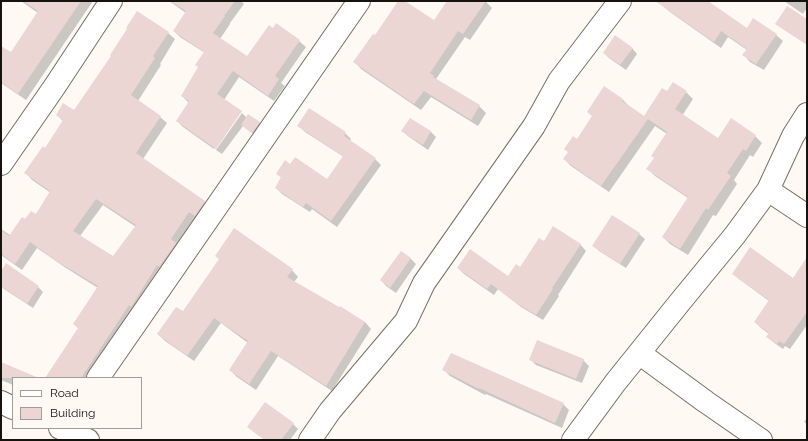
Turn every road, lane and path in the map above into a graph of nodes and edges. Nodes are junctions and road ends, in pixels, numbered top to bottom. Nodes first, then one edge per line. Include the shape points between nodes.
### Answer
1 (111, 1) edge
2 (359, 1) edge
3 (620, 1) edge
4 (807, 114) edge
5 (1, 164) edge
6 (768, 190) junction
7 (807, 216) edge
8 (639, 353) junction
9 (99, 377) edge
10 (1, 402) edge
11 (12, 408) edge
12 (64, 429) edge
13 (88, 440) edge
14 (310, 440) edge
15 (573, 440) edge
16 (761, 440) edge

1 - 5 street
2 - 9 street
3 - 14 street via 559,81 534,126 424,283 406,321 330,411
4 - 6 street via 793,136
6 - 7 street
6 - 8 street via 735,235
8 - 15 street
8 - 16 street
10 - 11 street
12 - 13 street

